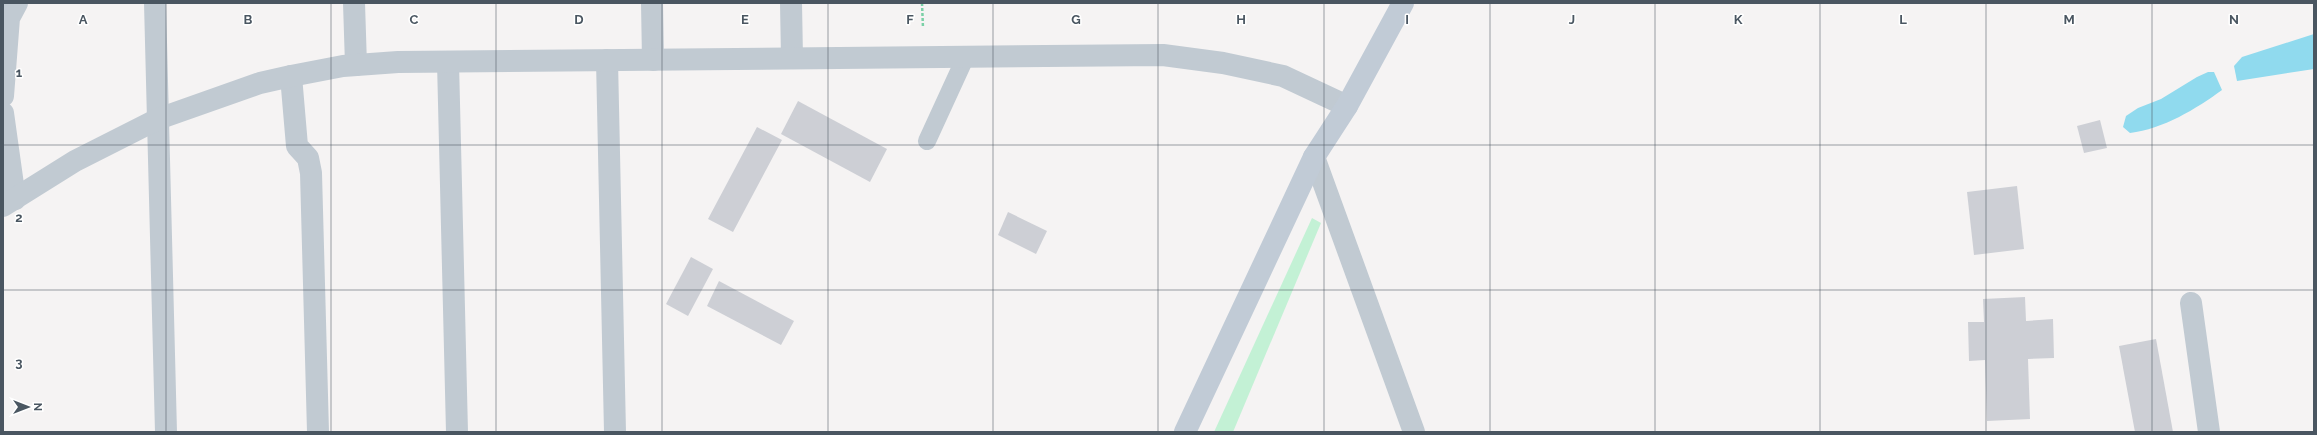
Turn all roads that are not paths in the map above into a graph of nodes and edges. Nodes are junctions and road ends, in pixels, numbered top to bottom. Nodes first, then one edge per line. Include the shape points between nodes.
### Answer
1 (17, 3) edge
2 (155, 3) edge
3 (354, 3) edge
4 (652, 3) edge
5 (791, 3) edge
6 (1403, 3) edge
7 (966, 56) junction
8 (792, 58) junction
9 (607, 60) junction
10 (653, 60) junction
11 (448, 62) junction
12 (356, 65) junction
13 (291, 76) junction
14 (3, 96) edge
15 (1346, 106) junction
16 (3, 113) edge
17 (158, 119) junction
18 (927, 141) dead end
19 (1314, 157) junction
20 (9, 203) edge
21 (2191, 303) dead end
22 (166, 432) edge
23 (318, 432) edge
24 (457, 432) edge
25 (615, 432) edge
26 (1185, 432) edge
27 (1414, 432) edge
28 (2209, 432) edge

1 - 14 street via 9,18
2 - 17 street
3 - 12 street
4 - 10 street
5 - 8 street
6 - 15 main road
7 - 8 street
7 - 15 street via 1163,55 1223,63 1284,76
7 - 18 lane
8 - 10 street
9 - 10 street
9 - 11 street
9 - 25 street
11 - 12 street
11 - 24 street
12 - 13 street
13 - 17 street via 260,83
13 - 23 street via 297,146 308,158 311,173
15 - 19 main road
16 - 20 street
17 - 20 street via 75,161
17 - 22 street
19 - 26 main road
19 - 27 street
21 - 28 street

